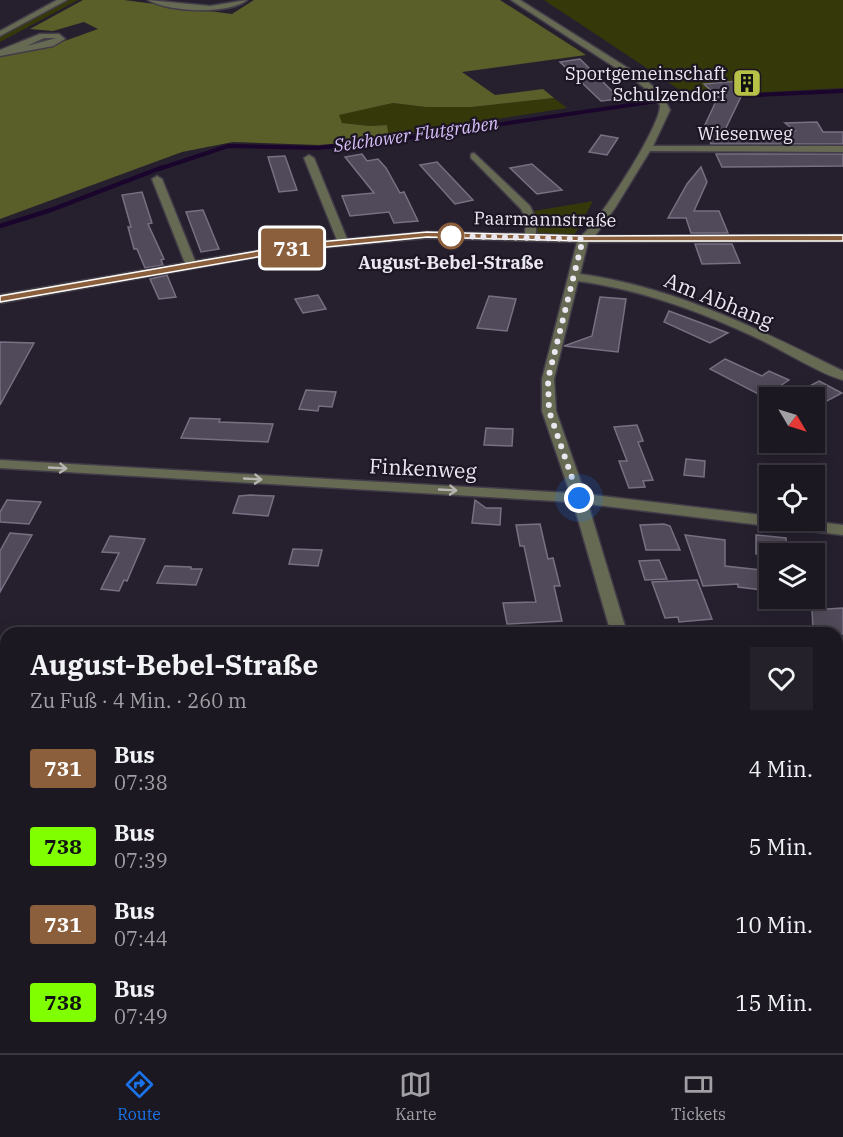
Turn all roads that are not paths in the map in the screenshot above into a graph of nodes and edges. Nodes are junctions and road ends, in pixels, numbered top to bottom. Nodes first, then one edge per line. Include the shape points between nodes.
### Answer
1 (63, 0) edge
2 (152, 0) edge
3 (243, 0) edge
4 (515, 0) edge
5 (0, 34) edge
6 (1, 53) edge
7 (646, 148) junction
8 (843, 149) edge
9 (474, 156) dead end
10 (309, 158) dead end
11 (157, 179) dead end
12 (530, 237) junction
13 (843, 238) edge
14 (583, 239) junction
15 (343, 242) junction
16 (191, 265) junction
17 (575, 277) junction
18 (0, 299) edge
19 (843, 376) edge
20 (0, 464) edge
21 (579, 498) junction
22 (843, 530) edge
23 (617, 627) edge

1 - 5 street
2 - 3 street via 223,11
4 - 7 street via 657,94 665,105 665,114
6 - 6 street via 50,44 61,39 50,34
7 - 8 street, Wiesenweg
7 - 14 street via 593,231
9 - 12 street via 526,208 531,219
10 - 15 street
11 - 16 street
12 - 14 street, Paarmannstraße
12 - 15 street, Paarmannstraße via 427,235
13 - 14 street, Paarmannstraße
14 - 17 street
15 - 16 street, Paarmannstraße
16 - 18 street, Paarmannstraße
17 - 19 street, Am Abhang via 677,301
17 - 21 street via 548,379 549,411
20 -> 21 street, Finkenweg
21 - 22 street, Finkenweg
21 - 23 street

